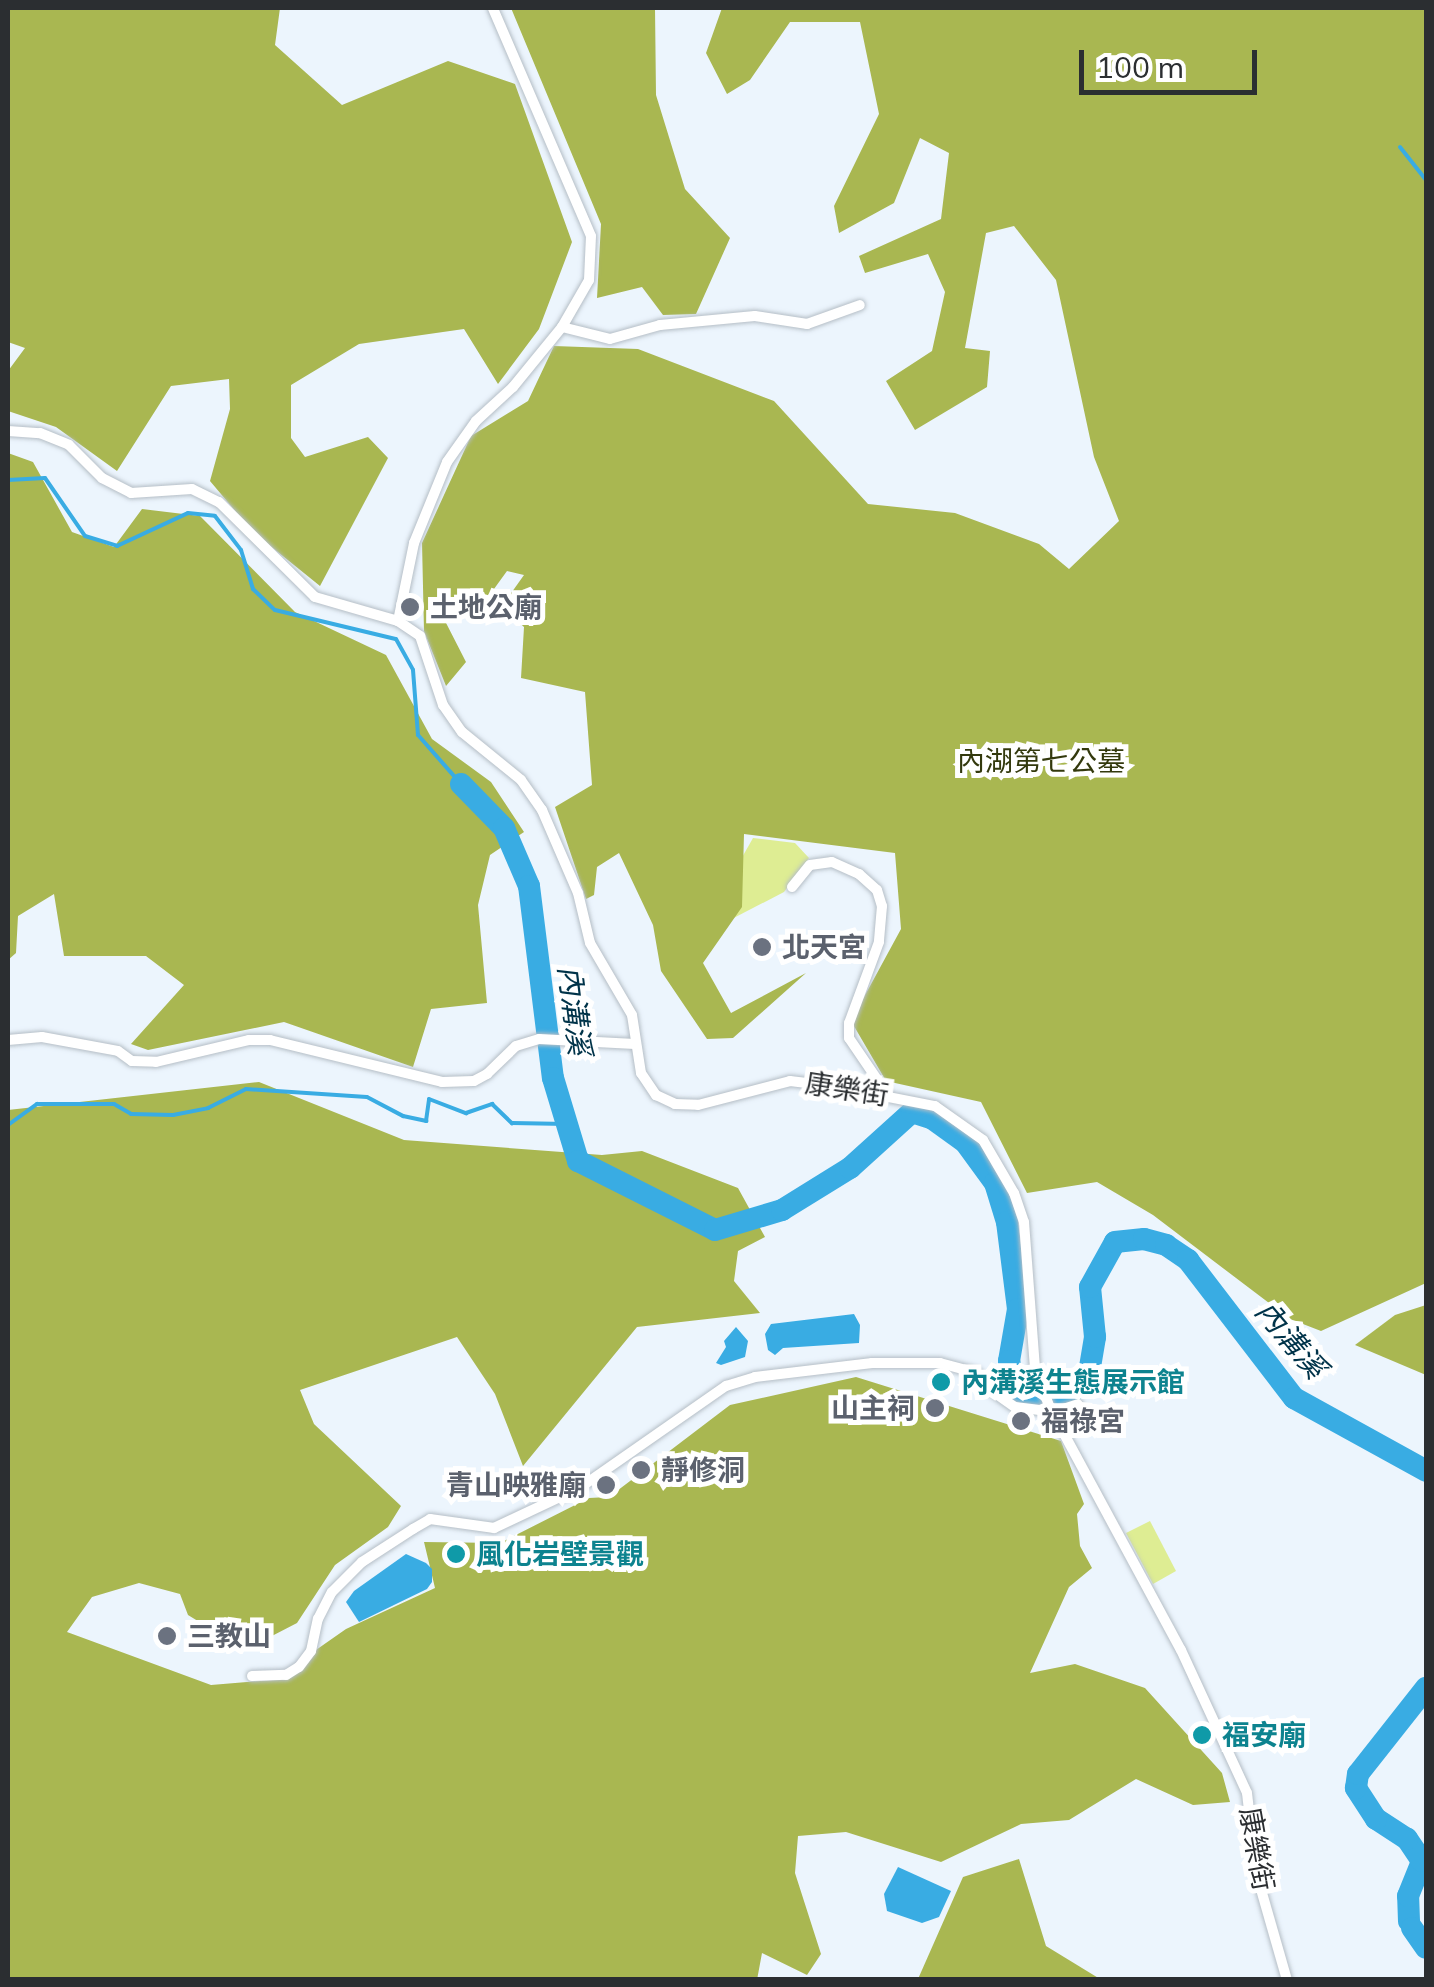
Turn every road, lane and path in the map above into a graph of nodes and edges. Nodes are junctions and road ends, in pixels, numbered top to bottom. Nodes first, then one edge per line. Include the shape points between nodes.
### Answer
1 (493, 8) edge
2 (860, 305) dead end
3 (562, 327) junction
4 (8, 430) edge
5 (398, 620) junction
6 (792, 887) dead end
7 (8, 1040) edge
8 (635, 1044) junction
9 (886, 1094) junction
10 (1078, 1404) dead end
11 (1051, 1408) junction
12 (252, 1676) dead end
13 (1286, 1980) edge

1 - 3 street via 592,236 588,280
2 - 3 street via 807,324 756,316 660,325 610,339
3 - 5 street via 447,462 414,542
4 - 5 street via 69,445 102,478 131,492 192,489 219,502 315,597
5 - 8 street, 康樂街 via 420,636 443,705 462,732 521,780 561,848 590,943 632,1015
6 - 9 street via 810,864 832,862 876,890 882,906 879,942 848,1038
7 - 8 street via 42,1037 118,1051 132,1062 270,1040 442,1082 474,1081 516,1046 539,1039
8 - 9 street, 康樂街 via 641,1074 656,1095 674,1104 698,1106 790,1081
9 - 11 street, 康樂街 via 935,1106 964,1124 1003,1171 1024,1222 1035,1369
10 - 11 street
11 - 12 street via 1015,1407 976,1372 940,1363 872,1363 726,1386 581,1488 494,1528 430,1519 413,1528 332,1592 311,1652 299,1666 286,1675
11 - 13 street, 康樂街 via 1182,1650 1248,1793 1256,1872

